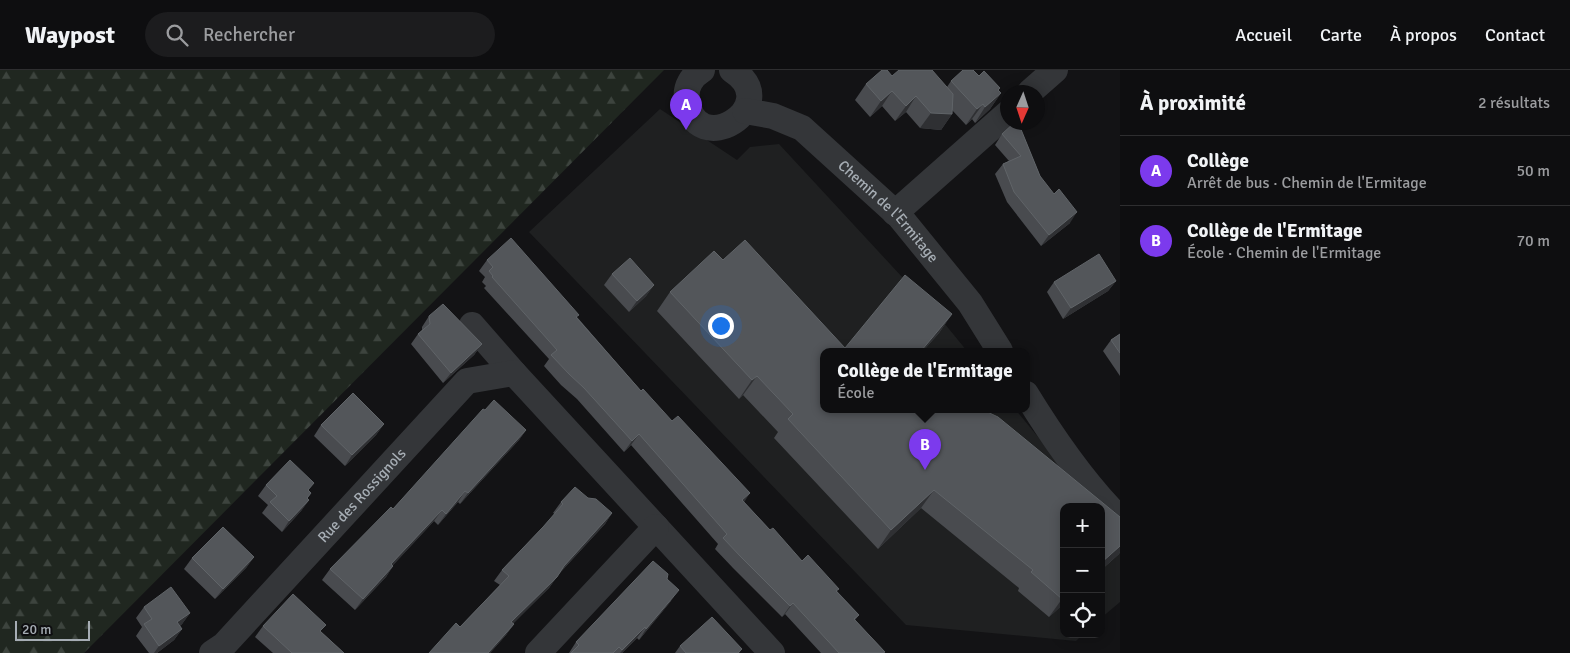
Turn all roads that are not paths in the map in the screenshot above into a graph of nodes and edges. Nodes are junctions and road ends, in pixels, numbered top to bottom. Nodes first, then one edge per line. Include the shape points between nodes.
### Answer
1 (702, 70) edge
2 (732, 70) edge
3 (1055, 70) edge
4 (1038, 85) edge
5 (745, 111) junction
6 (1000, 120) edge
7 (895, 213) junction
8 (472, 325) dead end
9 (998, 348) edge
10 (514, 372) junction
11 (1030, 401) edge
12 (1120, 519) edge
13 (656, 527) junction
14 (223, 650) edge
15 (538, 653) edge
16 (772, 653) edge

1 - 5 street via 691,79 686,96 688,108 700,123 722,128 730,126
2 - 5 street via 743,79 747,89 749,98
3 - 4 street
5 - 7 street, Chemin de l'Ermitage via 774,116 802,128
6 - 7 street
7 - 9 street, Chemin de l'Ermitage via 970,303
8 - 10 street
10 - 13 street
10 - 14 street, Rue des Rossignols via 467,381
11 - 12 street via 1046,427
13 - 15 street
13 - 16 street

